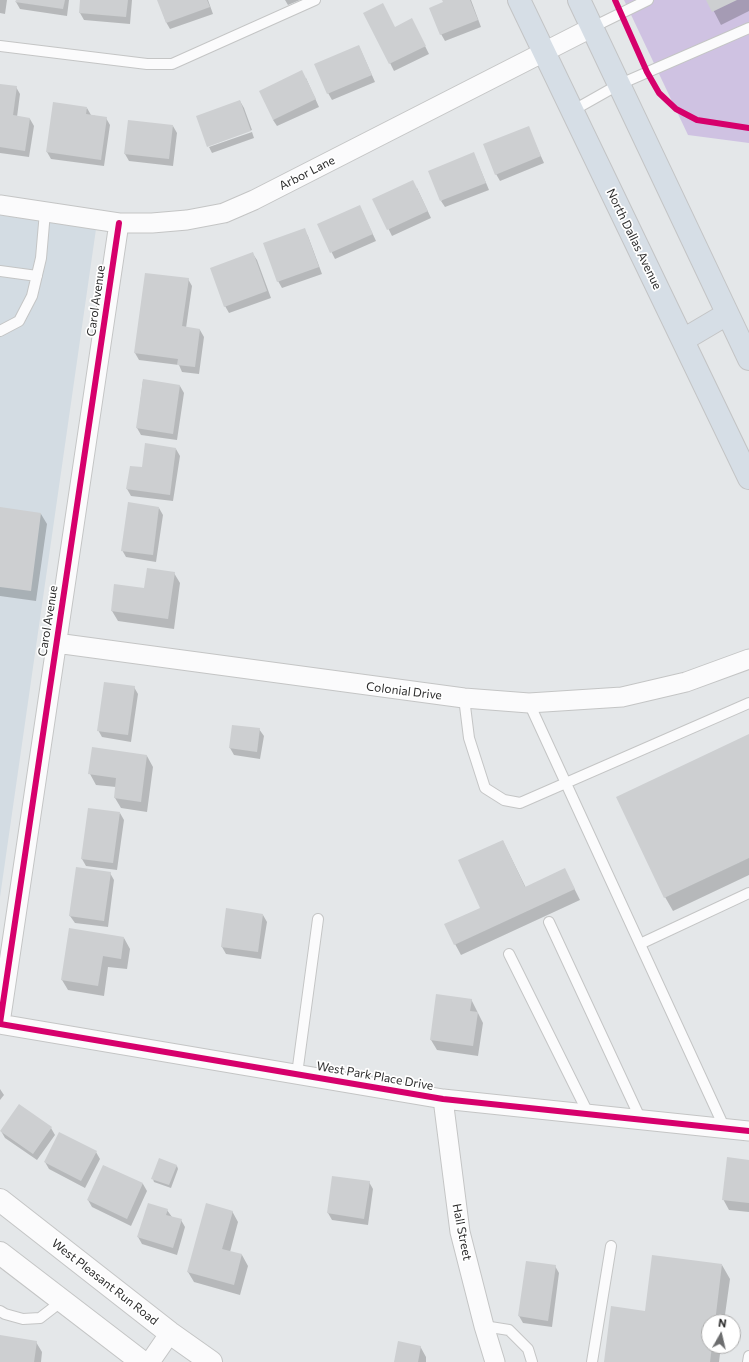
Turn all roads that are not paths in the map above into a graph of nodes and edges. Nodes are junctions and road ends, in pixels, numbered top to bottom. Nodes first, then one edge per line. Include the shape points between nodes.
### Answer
1 (315, 0) edge
2 (519, 0) edge
3 (579, 0) edge
4 (648, 0) edge
5 (591, 28) junction
6 (749, 28) edge
7 (0, 46) edge
8 (544, 52) junction
9 (618, 85) junction
10 (572, 111) junction
11 (0, 205) edge
12 (45, 212) junction
13 (119, 223) junction
14 (0, 271) edge
15 (37, 276) junction
16 (727, 314) junction
17 (0, 331) edge
18 (682, 340) junction
19 (749, 359) edge
20 (749, 478) edge
21 (56, 643) junction
22 (749, 659) edge
23 (464, 698) junction
24 (529, 703) junction
25 (749, 703) edge
26 (565, 783) junction
27 (749, 893) edge
28 (318, 919) dead end
29 (549, 922) dead end
30 (640, 944) junction
31 (509, 954) dead end
32 (0, 1023) edge
33 (297, 1074) junction
34 (443, 1099) junction
35 (589, 1115) junction
36 (641, 1120) junction
37 (725, 1129) junction
38 (749, 1132) edge
39 (0, 1200) edge
40 (611, 1246) dead end
41 (0, 1253) edge
42 (62, 1301) junction
43 (0, 1311) edge
44 (484, 1326) junction
45 (170, 1333) junction
46 (749, 1356) edge
47 (142, 1362) edge
48 (150, 1362) edge
49 (210, 1362) edge
50 (495, 1362) edge
51 (532, 1362) edge
52 (592, 1362) edge
53 (748, 1362) edge

1 - 7 lane via 172,64 147,64
2 - 8 main road, North Dallas Avenue
3 - 5 main road
4 - 5 lane
5 - 8 street, Arbor Lane
5 - 9 main road
6 - 9 lane
8 - 10 main road, North Dallas Avenue
8 - 13 street, Arbor Lane via 230,210 187,220
9 - 10 lane
9 - 16 main road
10 - 18 main road, North Dallas Avenue
11 - 12 street, Arbor Lane
12 - 13 street, Arbor Lane
12 - 15 lane
13 - 21 street, Carol Avenue
14 - 15 lane
15 - 17 lane via 32,296 19,321
16 - 18 main road
16 - 19 main road
18 - 20 main road, North Dallas Avenue
21 - 23 street, Colonial Drive
21 - 32 street, Carol Avenue
22 - 24 street, Colonial Drive via 686,682 622,697
23 - 24 street, Colonial Drive
23 - 26 lane via 469,738 486,788 504,800 520,803
24 - 26 lane
25 - 26 lane
26 - 30 lane
27 - 30 lane
28 - 33 lane
29 - 36 lane
30 - 37 lane
31 - 35 lane
32 - 33 street, West Park Place Drive
33 - 34 street, West Park Place Drive
34 - 35 street, West Park Place Drive
34 - 44 street, Hall Street via 460,1232
35 - 36 street, West Park Place Drive
36 - 37 street, West Park Place Drive
37 - 38 street, West Park Place Drive
39 - 45 main road, West Pleasant Run Road
40 - 52 lane
41 - 42 main road
42 - 43 lane via 40,1318 23,1319
42 - 47 main road
44 - 50 street, Hall Street
44 - 51 lane via 509,1330 528,1349
45 - 48 street
45 - 49 main road, West Pleasant Run Road
46 - 53 lane

